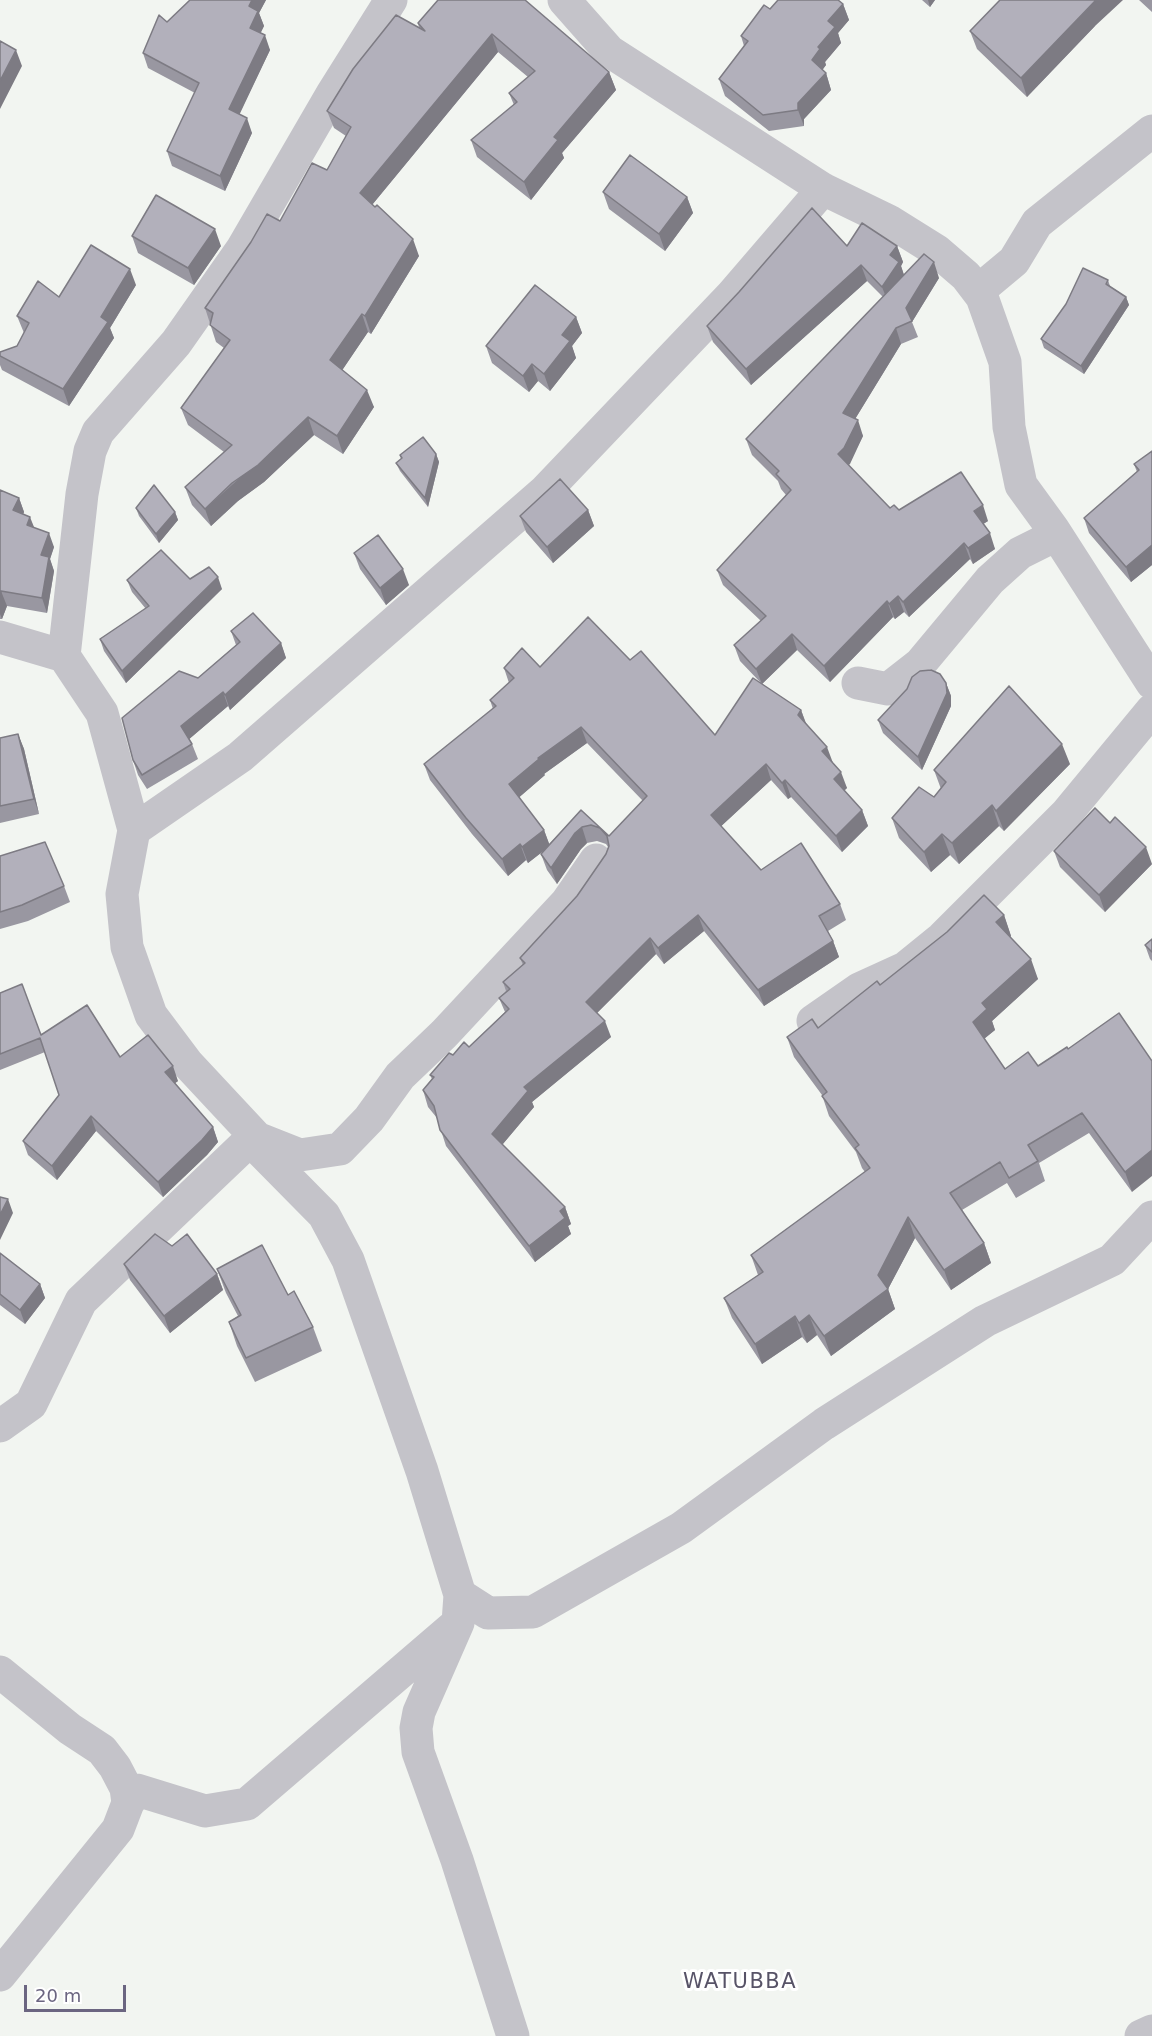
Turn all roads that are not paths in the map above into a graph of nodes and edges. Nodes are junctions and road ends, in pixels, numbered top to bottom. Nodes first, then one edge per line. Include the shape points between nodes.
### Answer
1 (391, 0) edge
2 (564, 0) edge
3 (1152, 131) edge
4 (823, 189) junction
5 (978, 291) junction
6 (1056, 535) junction
7 (0, 637) edge
8 (64, 656) junction
9 (858, 683) dead end
10 (1152, 683) edge
11 (1152, 710) edge
12 (134, 830) junction
13 (596, 860) dead end
14 (813, 1021) edge
15 (254, 1139) junction
16 (1152, 1217) edge
17 (0, 1426) edge
18 (459, 1609) junction
19 (0, 1672) edge
20 (128, 1803) junction
21 (0, 1975) edge
22 (1152, 2031) edge
23 (513, 2036) edge
24 (1141, 2036) edge

1 - 8 street via 242,249 176,343 99,432 90,451 82,494
2 - 4 street via 609,51
3 - 5 street via 1037,223 1014,261
4 - 5 street via 889,221 937,251
4 - 12 street via 731,296 545,491 240,757
5 - 6 street via 1005,362 1009,427 1021,485
6 - 9 street via 1020,553 990,580 920,664 888,689
6 - 10 street
7 - 8 street
8 - 12 street via 102,713
11 - 14 street via 1066,814 942,938 905,968 859,989
12 - 15 street via 122,894 127,947 152,1015 187,1064
13 - 15 street via 567,902 400,1076 369,1119 340,1149 300,1155
15 - 17 street via 81,1301 31,1404
15 - 18 street via 324,1215 348,1260 422,1471
16 - 18 street via 1112,1260 985,1321 824,1424 681,1528 533,1612
18 - 20 street via 247,1804 205,1811 138,1790
18 - 23 street via 419,1712 418,1752
19 - 20 street via 102,1750 126,1788
20 - 21 street via 118,1829
22 - 24 street

